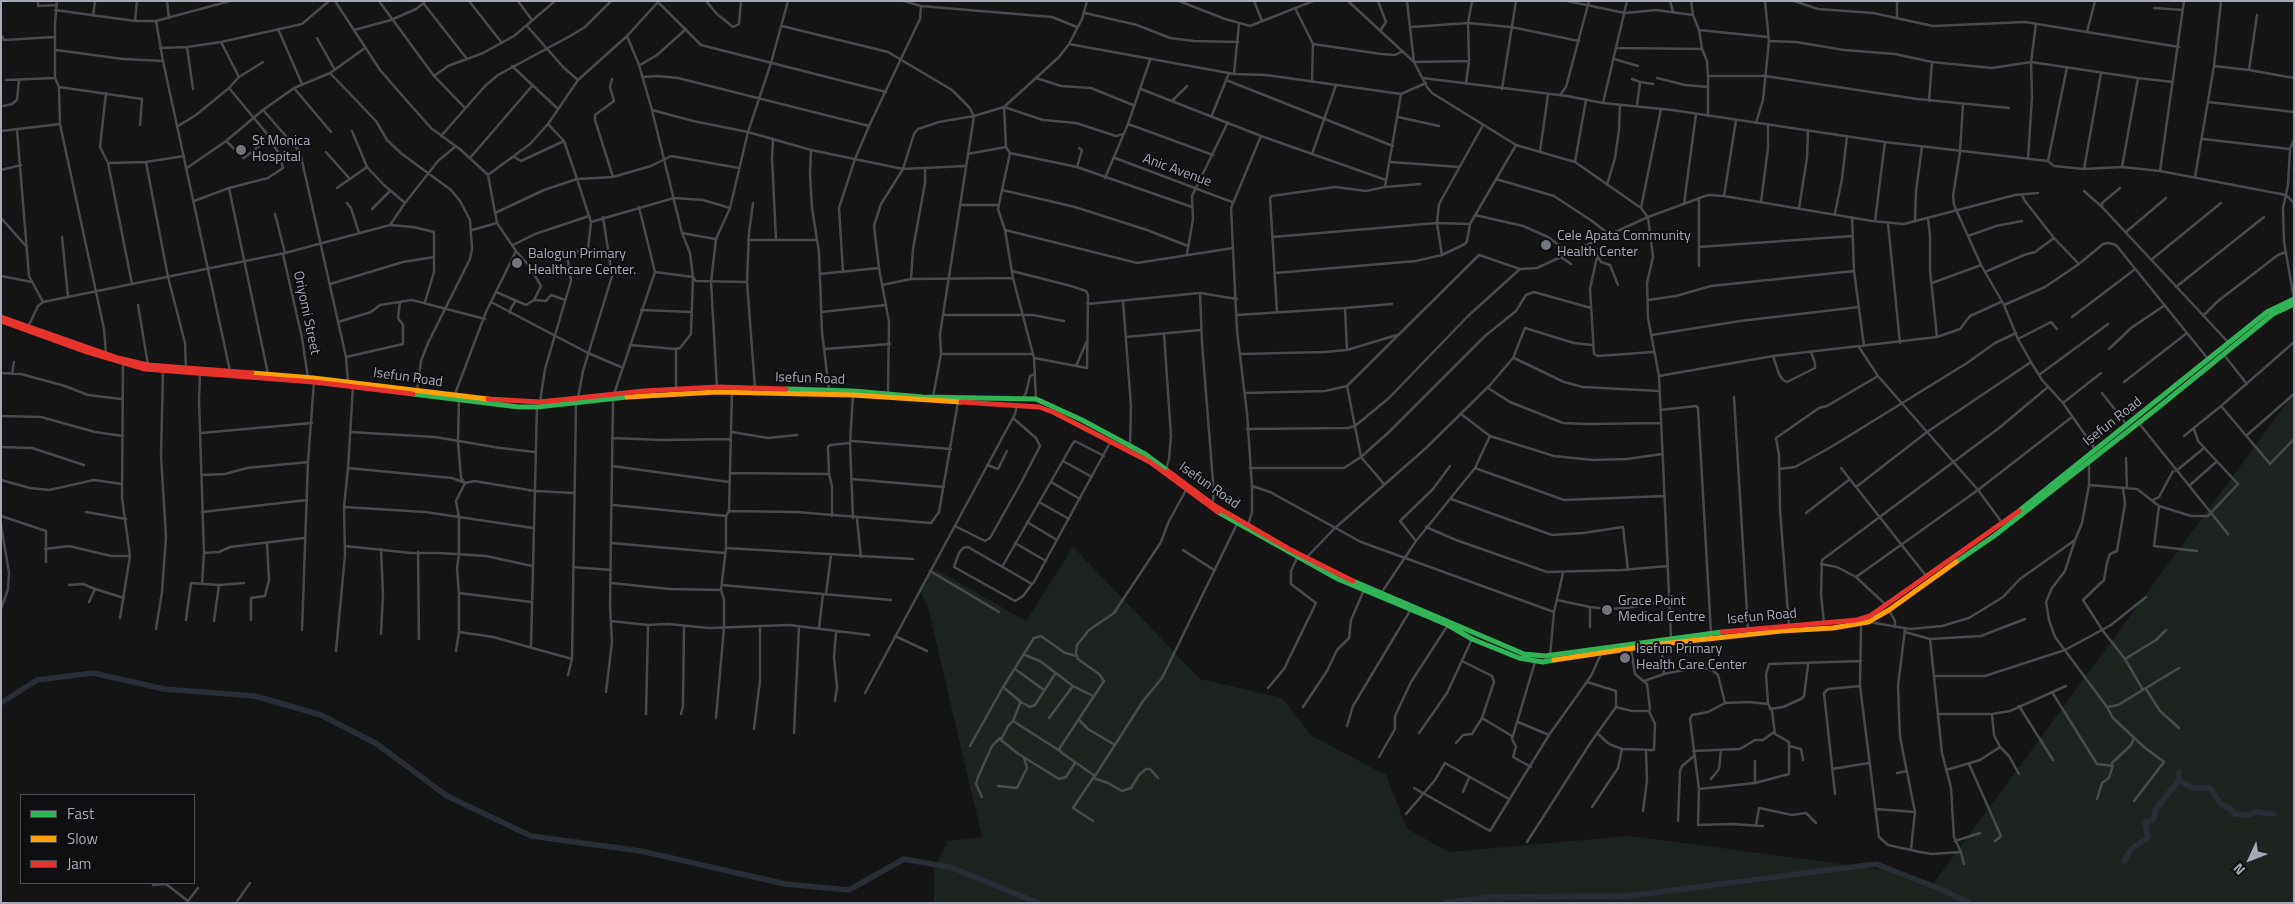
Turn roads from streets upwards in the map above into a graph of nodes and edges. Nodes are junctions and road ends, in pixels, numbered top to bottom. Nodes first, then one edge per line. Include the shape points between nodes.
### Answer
1 (38, 1) edge
2 (95, 1) edge
3 (137, 1) edge
4 (167, 1) edge
5 (230, 1) edge
6 (329, 1) edge
7 (380, 1) edge
8 (469, 1) edge
9 (518, 1) edge
10 (555, 1) edge
11 (611, 1) edge
12 (706, 1) edge
13 (741, 1) edge
14 (788, 1) edge
15 (904, 1) edge
16 (1087, 1) edge
17 (1179, 1) edge
18 (1254, 1) edge
19 (1313, 1) edge
20 (1348, 1) edge
21 (1378, 1) edge
22 (1407, 1) edge
23 (1472, 1) edge
24 (1516, 1) edge
25 (1567, 1) edge
26 (1627, 1) edge
27 (1670, 1) edge
28 (1691, 1) edge
29 (1765, 1) edge
30 (1794, 1) edge
31 (1897, 1) edge
32 (2095, 1) edge
33 (2184, 1) edge
34 (2220, 1) edge
35 (337, 2) edge
36 (659, 2) edge
37 (57, 3) edge
38 (425, 3) edge
39 (1589, 3) edge
40 (921, 6) junction
41 (1295, 8) junction
42 (2154, 8) dead end
43 (55, 10) junction
44 (2183, 10) junction
45 (1625, 12) junction
46 (1673, 12) junction
47 (1085, 13) junction
48 (1693, 15) junction
49 (2256, 15) dead end
50 (92, 16) junction
51 (1897, 17) junction
52 (170, 18) junction
53 (391, 20) junction
54 (135, 21) junction
55 (156, 21) junction
56 (532, 21) junction
57 (1262, 21) junction
58 (1468, 23) junction
59 (1239, 24) junction
60 (2036, 24) junction
61 (527, 26) junction
62 (782, 26) junction
63 (1078, 27) junction
64 (1410, 27) junction
65 (1510, 27) junction
66 (278, 29) junction
67 (686, 29) junction
68 (354, 30) junction
69 (1699, 30) junction
70 (1380, 31) junction
71 (2087, 32) junction
72 (1, 35) edge
73 (627, 36) junction
74 (55, 37) junction
75 (317, 38) dead end
76 (1769, 39) junction
77 (1579, 41) junction
78 (221, 42) junction
79 (1238, 42) junction
80 (502, 43) junction
81 (1069, 44) junction
82 (1313, 44) junction
83 (187, 47) junction
84 (2179, 47) junction
85 (160, 48) junction
86 (365, 48) junction
87 (547, 48) junction
88 (1617, 48) junction
89 (1702, 49) junction
90 (56, 50) junction
91 (1403, 51) junction
92 (1614, 59) junction
93 (467, 60) junction
94 (1150, 60) junction
95 (1469, 61) junction
96 (163, 62) junction
97 (263, 62) dead end
98 (901, 62) junction
99 (1414, 62) junction
100 (1932, 62) junction
101 (2031, 62) junction
102 (771, 63) junction
103 (639, 65) junction
104 (512, 66) junction
105 (1638, 66) dead end
106 (2214, 66) junction
107 (2067, 67) junction
108 (335, 70) junction
109 (2249, 70) junction
110 (330, 73) junction
111 (1229, 73) junction
112 (2102, 73) junction
113 (1234, 74) junction
114 (434, 76) junction
115 (1708, 76) junction
116 (1766, 76) junction
117 (239, 77) junction
118 (55, 78) junction
119 (642, 78) junction
120 (1036, 78) junction
121 (1423, 78) junction
122 (1632, 78) dead end
123 (1657, 78) dead end
124 (2138, 78) junction
125 (2294, 78) edge
126 (612, 79) dead end
127 (6, 80) dead end
128 (19, 80) junction
129 (578, 80) junction
130 (1226, 80) junction
131 (1312, 82) junction
132 (1640, 82) junction
133 (2173, 82) junction
134 (1426, 83) junction
135 (302, 84) junction
136 (1466, 84) junction
137 (1652, 84) dead end
138 (1336, 85) junction
139 (59, 86) junction
140 (532, 86) junction
141 (1187, 86) dead end
142 (1566, 86) junction
143 (1708, 87) junction
144 (193, 88) dead end
145 (230, 88) junction
146 (294, 88) junction
147 (1141, 88) junction
148 (1502, 89) junction
149 (886, 92) junction
150 (106, 93) junction
151 (1401, 94) junction
152 (1548, 95) junction
153 (1559, 95) junction
154 (1567, 96) junction
155 (759, 98) junction
156 (1172, 100) junction
157 (1586, 100) junction
158 (1929, 101) junction
159 (2208, 102) junction
160 (1603, 103) junction
161 (1963, 104) junction
162 (1133, 105) junction
163 (1620, 105) junction
164 (3, 106) dead end
165 (1637, 106) junction
166 (1004, 107) junction
167 (465, 108) junction
168 (1661, 108) junction
169 (2009, 108) dead end
170 (558, 109) junction
171 (263, 110) junction
172 (652, 110) junction
173 (2294, 112) edge
174 (1696, 114) junction
175 (1212, 115) junction
176 (974, 116) junction
177 (1708, 116) junction
178 (255, 117) junction
179 (1398, 117) junction
180 (1324, 119) junction
181 (1736, 120) junction
182 (1228, 122) junction
183 (1756, 123) junction
184 (60, 124) junction
185 (548, 124) junction
186 (1128, 124) junction
187 (1768, 124) junction
188 (140, 125) dead end
189 (1483, 125) junction
190 (178, 126) junction
191 (869, 126) junction
192 (1439, 126) dead end
193 (18, 130) junction
194 (1808, 130) junction
195 (1, 131) edge
196 (352, 131) dead end
197 (331, 132) dead end
198 (748, 132) junction
199 (1124, 134) junction
200 (441, 136) junction
201 (1116, 136) junction
202 (1261, 136) junction
203 (1847, 136) junction
204 (773, 139) junction
205 (2202, 139) junction
206 (2294, 140) edge
207 (226, 141) junction
208 (564, 141) junction
209 (264, 142) dead end
210 (1885, 142) junction
211 (1120, 144) junction
212 (1516, 145) junction
213 (456, 146) junction
214 (1394, 146) junction
215 (1922, 146) junction
216 (1006, 147) junction
217 (1079, 148) dead end
218 (811, 150) junction
219 (2290, 150) junction
220 (1540, 151) junction
221 (326, 152) dead end
222 (1960, 152) junction
223 (1010, 153) junction
224 (968, 154) junction
225 (1312, 154) junction
226 (1213, 155) junction
227 (184, 156) junction
228 (514, 157) junction
229 (470, 158) junction
230 (1115, 158) junction
231 (663, 159) junction
232 (855, 159) junction
233 (2028, 160) junction
234 (146, 162) junction
235 (1391, 162) junction
236 (1575, 162) junction
237 (2048, 162) junction
238 (108, 163) junction
239 (21, 166) junction
240 (367, 166) junction
241 (965, 166) junction
242 (1077, 167) junction
243 (1459, 167) junction
244 (2122, 167) junction
245 (187, 168) junction
246 (739, 168) junction
247 (903, 169) junction
248 (925, 169) junction
249 (2084, 169) junction
250 (1, 170) edge
251 (2160, 171) junction
252 (429, 173) junction
253 (488, 175) junction
254 (2195, 176) junction
255 (613, 177) junction
256 (348, 178) junction
257 (1105, 178) junction
258 (577, 179) junction
259 (1496, 179) junction
260 (1386, 180) junction
261 (1420, 184) dead end
262 (1607, 185) junction
263 (1385, 187) junction
264 (230, 188) junction
265 (337, 188) dead end
266 (2120, 188) dead end
267 (1196, 189) junction
268 (390, 190) junction
269 (1002, 190) junction
270 (2084, 191) dead end
271 (2038, 193) dead end
272 (2022, 195) junction
273 (2286, 195) junction
274 (1724, 196) junction
275 (674, 198) junction
276 (1699, 198) junction
277 (2166, 198) dead end
278 (194, 201) junction
279 (1232, 202) junction
280 (1761, 202) junction
281 (347, 203) dead end
282 (405, 203) junction
283 (754, 203) dead end
284 (2221, 203) dead end
285 (2294, 203) edge
286 (1684, 204) junction
287 (998, 205) junction
288 (961, 206) junction
289 (639, 207) junction
290 (2102, 207) junction
291 (730, 208) junction
292 (1192, 208) junction
293 (1641, 208) junction
294 (1799, 208) junction
295 (372, 209) dead end
296 (1956, 210) junction
297 (495, 213) junction
298 (1835, 213) junction
299 (275, 214) dead end
300 (1475, 215) junction
301 (589, 216) junction
302 (603, 217) junction
303 (1648, 217) junction
304 (1852, 217) junction
305 (2264, 217) dead end
306 (1, 218) edge
307 (1928, 218) junction
308 (1915, 220) junction
309 (1875, 221) junction
310 (2022, 221) dead end
311 (591, 222) junction
312 (1437, 222) junction
313 (497, 223) junction
314 (1888, 223) junction
315 (1470, 224) junction
316 (390, 226) junction
317 (472, 230) junction
318 (1005, 230) junction
319 (2126, 232) junction
320 (359, 233) junction
321 (682, 233) junction
322 (1610, 235) junction
323 (1852, 236) junction
324 (1968, 236) junction
325 (62, 237) dead end
326 (1273, 237) junction
327 (2054, 238) junction
328 (716, 239) junction
329 (748, 240) junction
330 (776, 240) junction
331 (817, 240) junction
332 (320, 244) junction
333 (1590, 244) junction
334 (513, 245) junction
335 (1188, 246) junction
336 (27, 247) junction
337 (1699, 247) junction
338 (1233, 248) junction
339 (516, 251) junction
340 (2286, 252) junction
341 (284, 253) junction
342 (1569, 253) junction
343 (1187, 255) junction
344 (1442, 255) junction
345 (435, 257) junction
346 (1561, 257) junction
347 (1597, 257) junction
348 (2151, 260) junction
349 (245, 261) junction
350 (2294, 262) edge
351 (1571, 264) dead end
352 (2079, 264) junction
353 (2288, 264) junction
354 (1699, 266) dead end
355 (1981, 266) junction
356 (878, 268) junction
357 (208, 269) junction
358 (1520, 269) junction
359 (2134, 270) junction
360 (1854, 271) junction
361 (655, 272) junction
362 (843, 272) junction
363 (1012, 272) junction
364 (1985, 272) junction
365 (820, 274) junction
366 (1274, 274) junction
367 (1, 276) edge
368 (168, 277) junction
369 (693, 277) junction
370 (1013, 278) junction
371 (911, 279) junction
372 (949, 279) junction
373 (32, 282) junction
374 (711, 282) junction
375 (747, 282) junction
376 (1932, 283) junction
377 (132, 284) junction
378 (330, 284) junction
379 (882, 285) junction
380 (1618, 285) dead end
381 (2176, 287) junction
382 (96, 291) junction
383 (496, 292) junction
384 (1200, 293) junction
385 (68, 296) junction
386 (1237, 299) junction
387 (2294, 299) edge
388 (534, 300) junction
389 (565, 300) junction
390 (1648, 300) junction
391 (1123, 301) junction
392 (43, 302) junction
393 (400, 302) junction
394 (425, 302) junction
395 (491, 302) junction
396 (516, 302) junction
397 (2001, 302) junction
398 (1087, 304) junction
399 (1392, 304) dead end
400 (2294, 304) edge
401 (138, 305) dead end
402 (886, 305) junction
403 (2004, 305) junction
404 (2165, 305) junction
405 (1859, 307) junction
406 (447, 308) junction
407 (1344, 308) junction
408 (1591, 308) junction
409 (640, 310) junction
410 (692, 312) junction
411 (822, 312) junction
412 (1277, 312) junction
413 (510, 313) junction
414 (943, 315) junction
415 (1022, 315) junction
416 (1237, 315) junction
417 (2072, 316) dead end
418 (2203, 316) junction
419 (1, 317) edge
420 (485, 319) junction
421 (1, 321) edge
422 (1064, 321) dead end
423 (338, 322) junction
424 (2108, 324) dead end
425 (2254, 326) junction
426 (28, 327) junction
427 (2057, 329) dead end
428 (1201, 330) junction
429 (2016, 333) junction
430 (2187, 333) junction
431 (1164, 334) junction
432 (555, 335) junction
433 (1398, 335) junction
434 (1652, 336) junction
435 (1126, 337) junction
436 (1937, 337) junction
437 (1088, 339) junction
438 (2018, 339) junction
439 (1900, 343) junction
440 (2293, 343) edge
441 (890, 344) junction
442 (2229, 344) junction
443 (630, 345) junction
444 (1592, 345) junction
445 (1859, 346) junction
446 (1864, 346) junction
447 (825, 349) junction
448 (2109, 349) dead end
449 (676, 350) junction
450 (1347, 350) junction
451 (1653, 352) junction
452 (1811, 352) junction
453 (588, 353) junction
454 (106, 354) junction
455 (941, 354) junction
456 (1032, 354) junction
457 (1240, 354) junction
458 (2224, 355) junction
459 (1773, 356) junction
460 (346, 357) junction
461 (1034, 358) junction
462 (1513, 358) junction
463 (2209, 360) junction
464 (123, 361) junction
465 (14, 362) dead end
466 (2031, 362) junction
467 (148, 365) junction
468 (1076, 366) junction
469 (622, 367) junction
470 (186, 368) junction
471 (163, 371) junction
472 (230, 371) junction
473 (1, 373) edge
474 (2101, 373) dead end
475 (12, 374) junction
476 (200, 374) junction
477 (268, 374) junction
478 (1035, 374) junction
479 (2038, 375) junction
480 (1658, 376) junction
481 (1878, 376) junction
482 (308, 378) junction
483 (314, 382) junction
484 (348, 382) junction
485 (2124, 382) dead end
486 (2247, 384) junction
487 (1347, 386) junction
488 (353, 387) junction
489 (1488, 387) junction
490 (2048, 387) junction
491 (676, 388) junction
492 (717, 388) junction
493 (755, 388) junction
494 (416, 391) junction
495 (829, 391) junction
496 (732, 392) junction
497 (1659, 392) junction
498 (1245, 393) junction
499 (2102, 393) dead end
500 (888, 394) junction
501 (2294, 394) edge
502 (853, 395) junction
503 (458, 397) junction
504 (613, 397) junction
505 (932, 397) junction
506 (1734, 397) dead end
507 (1036, 399) junction
508 (122, 400) junction
509 (577, 400) junction
510 (1022, 400) junction
511 (958, 402) junction
512 (1901, 403) junction
513 (2063, 404) junction
514 (538, 405) junction
515 (1017, 405) junction
516 (2221, 406) junction
517 (1660, 410) junction
518 (1461, 414) junction
519 (1, 416) edge
520 (2072, 417) junction
521 (1013, 418) junction
522 (312, 422) junction
523 (2138, 422) junction
524 (1661, 423) junction
525 (2127, 425) junction
526 (1354, 426) junction
527 (2194, 429) junction
528 (1247, 430) junction
529 (350, 432) junction
530 (732, 432) junction
531 (1927, 432) junction
532 (201, 433) junction
533 (797, 435) dead end
534 (2247, 435) junction
535 (122, 436) junction
536 (1490, 436) junction
537 (2184, 436) dead end
538 (612, 438) junction
539 (731, 439) junction
540 (2294, 439) edge
541 (1111, 440) junction
542 (458, 441) junction
543 (851, 442) junction
544 (1130, 446) junction
545 (1, 447) edge
546 (2204, 448) junction
547 (951, 449) junction
548 (2095, 449) junction
549 (1007, 451) dead end
550 (535, 452) junction
551 (1662, 454) junction
552 (1104, 456) junction
553 (1361, 457) junction
554 (2126, 458) dead end
555 (1063, 460) junction
556 (2089, 460) junction
557 (308, 462) junction
558 (1954, 462) junction
559 (2217, 462) junction
560 (84, 465) dead end
561 (987, 465) junction
562 (612, 466) junction
563 (1450, 466) dead end
564 (348, 468) junction
565 (1250, 468) junction
566 (1475, 468) junction
567 (1841, 468) dead end
568 (1166, 469) junction
569 (1779, 470) junction
570 (2175, 471) junction
571 (730, 474) junction
572 (829, 474) junction
573 (202, 475) junction
574 (1092, 477) junction
575 (850, 479) junction
576 (1850, 479) junction
577 (1, 480) edge
578 (729, 482) junction
579 (1051, 482) junction
580 (465, 483) junction
581 (122, 484) junction
582 (1385, 484) junction
583 (2089, 485) junction
584 (1252, 486) junction
585 (2189, 486) junction
586 (944, 487) junction
587 (1856, 487) junction
588 (2123, 488) junction
589 (2127, 488) junction
590 (1186, 490) junction
591 (1978, 490) junction
592 (535, 491) junction
593 (574, 493) junction
594 (1665, 496) junction
595 (1080, 499) junction
596 (1450, 499) junction
597 (307, 500) junction
598 (2153, 500) junction
599 (1039, 502) junction
600 (1212, 504) junction
601 (613, 505) junction
602 (2159, 506) junction
603 (344, 507) junction
604 (729, 511) junction
605 (86, 512) dead end
606 (202, 512) junction
607 (1806, 513) dead end
608 (2211, 514) junction
609 (1, 516) edge
610 (726, 516) junction
611 (832, 516) junction
612 (1879, 517) junction
613 (459, 518) junction
614 (853, 518) junction
615 (857, 518) junction
616 (126, 519) junction
617 (1069, 519) junction
618 (1028, 522) junction
619 (1237, 524) junction
620 (2003, 524) junction
621 (1, 525) edge
622 (1248, 525) junction
623 (954, 526) junction
624 (1426, 527) junction
625 (534, 528) junction
626 (1334, 529) junction
627 (2228, 534) dead end
628 (304, 538) junction
629 (1057, 540) junction
630 (2075, 540) junction
631 (1416, 541) junction
632 (267, 543) junction
633 (611, 543) junction
634 (1016, 543) junction
635 (1902, 545) junction
636 (345, 546) junction
637 (726, 548) junction
638 (45, 549) junction
639 (382, 550) junction
640 (1183, 550) dead end
641 (2197, 551) dead end
642 (418, 552) junction
643 (204, 553) junction
644 (725, 553) junction
645 (459, 554) junction
646 (830, 555) junction
647 (130, 556) junction
648 (861, 557) junction
649 (1297, 558) junction
650 (1306, 558) junction
651 (913, 559) dead end
652 (1405, 559) junction
653 (1046, 561) junction
654 (46, 562) dead end
655 (1821, 564) junction
656 (532, 566) junction
657 (1668, 566) junction
658 (573, 567) junction
659 (1002, 567) junction
660 (611, 570) junction
661 (1214, 570) junction
662 (1628, 570) junction
663 (930, 571) junction
664 (1562, 573) junction
665 (1856, 577) junction
666 (1927, 577) junction
667 (244, 583) dead end
668 (611, 583) junction
669 (202, 584) junction
670 (1032, 584) junction
671 (69, 585) dead end
672 (722, 585) junction
673 (218, 586) junction
674 (94, 589) junction
675 (721, 590) junction
676 (1364, 590) junction
677 (459, 593) junction
678 (825, 594) junction
679 (1381, 594) junction
680 (2146, 597) dead end
681 (124, 598) junction
682 (892, 600) dead end
683 (1557, 600) junction
684 (1670, 600) junction
685 (89, 602) dead end
686 (531, 602) junction
687 (1590, 607) junction
688 (1888, 608) junction
689 (1, 609) edge
690 (1411, 609) junction
691 (999, 612) dead end
692 (1554, 612) junction
693 (120, 618) dead end
694 (2025, 619) dead end
695 (186, 620) dead end
696 (251, 620) dead end
697 (214, 621) dead end
698 (611, 621) junction
699 (1868, 622) junction
700 (1824, 623) junction
701 (1861, 624) junction
702 (648, 625) junction
703 (1448, 625) junction
704 (684, 626) junction
705 (760, 627) junction
706 (799, 627) junction
707 (1590, 627) dead end
708 (1789, 627) junction
709 (1895, 627) junction
710 (724, 628) junction
711 (819, 628) junction
712 (156, 629) dead end
713 (1748, 629) junction
714 (302, 630) dead end
715 (1905, 630) junction
716 (2102, 630) junction
717 (2166, 630) dead end
718 (459, 632) junction
719 (836, 632) junction
720 (1710, 633) junction
721 (380, 634) dead end
722 (869, 635) dead end
723 (895, 636) junction
724 (1671, 638) junction
725 (419, 639) dead end
726 (1472, 639) junction
727 (1930, 639) junction
728 (1661, 644) junction
729 (532, 647) junction
730 (1631, 649) junction
731 (2065, 650) junction
732 (336, 651) dead end
733 (456, 651) dead end
734 (926, 651) dead end
735 (1601, 654) junction
736 (1025, 655) junction
737 (1077, 656) junction
738 (1550, 656) junction
739 (572, 659) junction
740 (2125, 659) junction
741 (1462, 661) junction
742 (1861, 661) junction
743 (1535, 662) junction
744 (1808, 664) junction
745 (2179, 668) dead end
746 (1015, 669) junction
747 (1055, 674) junction
748 (1664, 674) junction
749 (568, 675) dead end
750 (1591, 676) junction
751 (1935, 676) junction
752 (1644, 681) junction
753 (1587, 682) junction
754 (1593, 682) junction
755 (1073, 686) junction
756 (1860, 686) junction
757 (2066, 686) dead end
758 (1004, 687) junction
759 (1268, 688) dead end
760 (1044, 690) junction
761 (2144, 690) junction
762 (606, 692) dead end
763 (2052, 692) junction
764 (865, 693) dead end
765 (1094, 696) junction
766 (835, 701) dead end
767 (1021, 702) junction
768 (1725, 703) junction
769 (1768, 704) junction
770 (2019, 706) junction
771 (1616, 707) junction
772 (2107, 707) junction
773 (1303, 708) dead end
774 (1770, 709) junction
775 (1648, 711) junction
776 (646, 714) dead end
777 (681, 714) dead end
778 (1938, 714) junction
779 (1992, 714) junction
780 (716, 718) dead end
781 (1049, 718) dead end
782 (1482, 718) junction
783 (1078, 720) junction
784 (1013, 721) junction
785 (1518, 722) junction
786 (1347, 726) dead end
787 (2179, 728) dead end
788 (754, 729) dead end
789 (1774, 732) junction
790 (794, 733) dead end
791 (1419, 733) dead end
792 (1597, 733) junction
793 (1549, 735) junction
794 (1001, 737) junction
795 (1513, 737) junction
796 (2134, 738) junction
797 (1456, 743) dead end
798 (1115, 745) junction
799 (970, 746) dead end
800 (1789, 746) junction
801 (2000, 747) junction
802 (1622, 749) junction
803 (1721, 750) junction
804 (1060, 751) junction
805 (1693, 751) junction
806 (1646, 752) junction
807 (1694, 755) junction
808 (1024, 757) junction
809 (1379, 757) dead end
810 (1803, 760) dead end
811 (2054, 760) dead end
812 (1755, 761) dead end
813 (1075, 763) junction
814 (1869, 763) junction
815 (1970, 764) junction
816 (2113, 766) junction
817 (1531, 767) junction
818 (1832, 769) junction
819 (1946, 770) junction
820 (1907, 771) junction
821 (1897, 773) dead end
822 (2019, 774) dead end
823 (1094, 777) junction
824 (1158, 778) dead end
825 (1469, 778) junction
826 (1711, 779) dead end
827 (1755, 783) junction
828 (998, 786) dead end
829 (1414, 788) dead end
830 (1699, 789) junction
831 (1463, 792) dead end
832 (1835, 794) dead end
833 (1424, 795) junction
834 (982, 797) dead end
835 (1509, 799) junction
836 (2097, 799) dead end
837 (2134, 801) dead end
838 (1592, 807) dead end
839 (1876, 810) junction
840 (1643, 811) dead end
841 (1915, 812) junction
842 (1406, 814) dead end
843 (1093, 821) dead end
844 (1678, 821) dead end
845 (1816, 823) dead end
846 (1756, 825) junction
847 (1764, 826) dead end
848 (1980, 833) dead end
849 (1955, 841) junction
850 (1995, 841) dead end
851 (1526, 842) dead end
852 (1911, 849) junction
853 (1962, 852) junction
854 (1964, 864) dead end
855 (250, 883) dead end
856 (153, 885) dead end
857 (198, 888) dead end
858 (188, 902) edge
859 (236, 903) edge

1 - 37 street via 38,6
2 - 50 street
3 - 54 street
4 - 52 street
5 - 52 street
6 - 66 street via 302,24
7 - 53 street
8 - 80 street
9 - 56 street
10 - 56 street
11 - 87 street via 585,27
12 - 13 street via 733,27 739,24
14 - 62 street
15 - 40 street
16 - 47 street
17 - 59 street
18 - 57 street
19 - 41 street
20 - 70 street
21 - 70 street via 1386,22
22 - 64 street
23 - 58 street
24 - 65 street
25 - 39 street
26 - 45 street
27 - 46 street
28 - 48 street
29 - 76 street
30 - 51 street via 1818,9
31 - 51 street
32 - 71 street
33 - 44 street
34 - 106 street
35 - 68 street
36 - 67 street
36 - 73 street
37 - 43 street
38 - 53 street
38 - 93 street
39 - 45 street
39 - 77 street
40 - 63 street via 1052,17
40 - 98 street via 920,19
41 - 57 street
41 - 82 street
42 - 44 street
43 - 50 street
43 - 74 street
44 - 84 street
45 - 46 street
45 - 88 street
46 - 48 street
47 - 63 street
47 - 79 street via 1137,25 1170,38
48 - 69 street
49 - 109 street
50 - 54 street
51 - 60 street via 1933,26
52 - 55 street
53 - 68 street
53 - 114 street
54 - 55 street
55 - 85 street
56 - 61 street
57 - 59 street via 1250,26
58 - 64 street
58 - 65 street
58 - 95 street
59 - 79 street
60 - 71 street
60 - 101 street
61 - 80 street
61 - 87 street
62 - 98 street via 888,52
62 - 102 street
63 - 81 street
64 - 99 street
65 - 77 street
65 - 148 street
66 - 78 street
66 - 135 street
67 - 102 street via 701,45
67 - 103 street
68 - 86 street
69 - 76 street
69 - 89 street
70 - 91 street
71 - 84 street
72 - 74 street via 4,40
73 - 103 street
73 - 129 street
74 - 90 street
75 - 108 street
76 - 100 street via 1895,54
76 - 116 street
77 - 142 street
78 - 83 street
78 - 117 street
79 - 113 street
80 - 93 street
81 - 94 street
81 - 120 street
82 - 91 street via 1390,55
82 - 131 street
83 - 85 street
83 - 144 street
84 - 133 street
85 - 96 street
86 - 108 street
86 - 200 street via 387,78
87 - 104 street
87 - 129 street
88 - 89 street
88 - 92 street
89 - 115 street
90 - 96 street
90 - 118 street
91 - 99 street
92 - 105 street
92 - 160 street
93 - 114 street via 448,66
94 - 111 street
94 - 147 street
95 - 99 street
95 - 136 street
96 - 190 street
97 - 117 street
98 - 149 street
98 - 176 street via 952,90 970,107
99 - 121 street
100 - 101 street via 1992,68
100 - 158 street
101 - 107 street
101 - 233 street
102 - 149 street
102 - 155 street
103 - 119 street
104 - 140 street
104 - 167 street via 485,86
106 - 109 street
106 - 159 street
107 - 112 street
107 - 237 street
108 - 110 street
109 - 125 street
110 - 135 street
110 - 252 street via 376,121 388,140
111 - 113 street
111 - 130 street
112 - 124 street
112 - 249 street
113 - 131 street
114 - 167 street
115 - 116 street
115 - 143 street
116 - 158 street
116 - 183 street
117 - 145 street
118 - 128 street
118 - 139 street
119 - 155 street via 678,78
119 - 172 street
120 - 162 street via 1061,86 1091,88
120 - 166 street
121 - 134 street
121 - 136 street
122 - 132 street
123 - 143 street
124 - 133 street
124 - 244 street
126 - 255 street via 610,87 614,101 595,115 595,120
127 - 128 street
128 - 164 street via 18,99
129 - 170 street
130 - 175 street
130 - 180 street
131 - 138 street
132 - 137 street
132 - 165 street
133 - 251 street
134 - 151 street
134 - 189 street via 1432,93
135 - 146 street
136 - 148 street
138 - 151 street
138 - 180 street
139 - 150 street
139 - 184 street
140 - 170 street
140 - 229 street
141 - 156 street
142 - 153 street
142 - 154 street
143 - 177 street
145 - 178 street
145 - 190 street
146 - 171 street
146 - 197 street
147 - 156 street
147 - 162 street
148 - 152 street
149 - 191 street
150 - 188 street via 142,99
150 - 238 street via 100,143
151 - 179 street
152 - 153 street
152 - 220 street
153 - 154 street
154 - 157 street
155 - 191 street
155 - 198 street
156 - 175 street
157 - 160 street
157 - 236 street
158 - 161 street
159 - 173 street
159 - 205 street
160 - 163 street
161 - 169 street
161 - 222 street
162 - 186 street
163 - 165 street
163 - 262 street via 1620,130
165 - 168 street
166 - 176 street
166 - 201 street via 1043,120 1076,123
166 - 216 street
167 - 200 street
168 - 174 street
168 - 293 street
170 - 185 street
171 - 178 street
171 - 332 street via 300,152
172 - 198 street
172 - 231 street
174 - 177 street
174 - 286 street
175 - 182 street
176 - 224 street
176 - 247 street via 918,129
177 - 181 street
178 - 207 street
178 - 264 street via 280,154 283,168 268,178
179 - 192 street
179 - 214 street
180 - 214 street
180 - 225 street
181 - 183 street
181 - 274 street
182 - 202 street
182 - 226 street
183 - 187 street
184 - 193 street
184 - 382 street
185 - 208 street
185 - 228 street
186 - 199 street
186 - 226 street
187 - 194 street
187 - 280 street
189 - 212 street
189 - 243 street
190 - 227 street
191 - 232 street
193 - 195 street
193 - 239 street
194 - 203 street
194 - 294 street
196 - 240 street
198 - 204 street
198 - 246 street
199 - 201 street
199 - 211 street
200 - 213 street
201 - 211 street
202 - 225 street
202 - 279 street
203 - 210 street
203 - 298 street
204 - 218 street
204 - 330 street
205 - 219 street
205 - 254 street
206 - 219 street
207 - 209 street via 244,158
207 - 245 street
208 - 228 street via 521,160
208 - 258 street
210 - 215 street
210 - 309 street
211 - 230 street
212 - 220 street
212 - 259 street
213 - 229 street
213 - 252 street
214 - 235 street
215 - 222 street
215 - 308 street
216 - 223 street
216 - 224 street
217 - 242 street via 1082,150
218 - 232 street
218 - 331 street via 810,174
219 - 273 street
220 - 236 street
221 - 256 street
222 - 233 street
222 - 296 street via 1953,196
223 - 242 street
223 - 269 street
224 - 241 street
225 - 260 street
226 - 267 street
227 - 234 street
227 - 245 street
228 - 253 street
229 - 253 street
230 - 257 street
230 - 267 street, Anic Avenue
231 - 246 street via 671,156
231 - 255 street via 651,166
231 - 275 street
232 - 247 street
232 - 362 street via 839,208
233 - 237 street
234 - 238 street
234 - 368 street
235 - 243 street
235 - 260 street
236 - 262 street
237 - 249 street via 2054,166
238 - 377 street
239 - 250 street
239 - 336 street
240 - 256 street
240 - 268 street
241 - 248 street
241 - 288 street
242 - 257 street
243 - 312 street via 1439,204
244 - 249 street
244 - 251 street
245 - 278 street
246 - 291 street
247 - 248 street
247 - 356 street via 876,216 874,237
248 - 371 street
251 - 254 street
252 - 282 street
252 - 317 street via 460,201
253 - 297 street
254 - 273 street
255 - 258 street
256 - 265 street
257 - 292 street
258 - 297 street
258 - 301 street
259 - 300 street
259 - 322 street via 1554,196
260 - 263 street
261 - 263 street
262 - 293 street
263 - 326 street via 1366,191 1336,187 1272,196 1269,201
264 - 278 street
264 - 349 street
266 - 290 street via 2102,203
267 - 279 street, Anic Avenue
267 - 292 street
268 - 282 street
268 - 295 street
269 - 287 street
269 - 335 street via 1075,207
270 - 290 street
271 - 272 street
272 - 296 street
272 - 327 street
273 - 285 street
273 - 340 street via 2283,208
274 - 276 street
274 - 280 street
275 - 289 street
275 - 291 street via 703,200
275 - 321 street
276 - 286 street
276 - 337 street
277 - 319 street
278 - 357 street
279 - 338 street
280 - 294 street
281 - 320 street via 352,208
282 - 316 street
283 - 329 street
284 - 348 street
286 - 303 street
287 - 288 street
287 - 318 street
288 - 372 street
289 - 302 street
289 - 361 street
290 - 319 street
291 - 328 street
292 - 335 street
293 - 303 street
294 - 298 street
296 - 307 street
296 - 324 street
297 - 313 street
298 - 304 street
299 - 341 street, Oriyomi Street
300 - 315 street
300 - 342 street via 1523,226 1548,237
301 - 311 street
301 - 334 street
302 - 311 street
302 - 453 street via 612,276
303 - 322 street
303 - 390 street via 1653,257 1647,283
304 - 309 street
304 - 323 street
305 - 381 street
306 - 336 street
307 - 308 street
307 - 376 street
308 - 314 street via 1904,224
309 - 314 street
310 - 324 street
311 - 389 street via 588,248 567,255 571,281
312 - 315 street
312 - 326 street
312 - 344 street
313 - 317 street
313 - 334 street
314 - 439 street
315 - 344 street via 1466,243
316 - 320 street
316 - 345 street via 432,231
317 - 406 street via 470,259
318 - 343 street via 1136,263
318 - 363 street
319 - 348 street
320 - 332 street
321 - 328 street
321 - 369 street via 690,253
322 - 333 street
323 - 337 street
323 - 360 street
324 - 355 street
325 - 385 street
326 - 366 street
327 - 352 street
327 - 364 street via 2035,252
328 - 374 street
329 - 330 street
329 - 375 street
330 - 331 street
331 - 365 street
332 - 341 street
332 - 378 street
333 - 342 street
333 - 347 street
334 - 339 street
335 - 343 street
336 - 373 street
337 - 354 street
338 - 343 street
338 - 386 street
339 - 383 street
339 - 388 street via 541,286
340 - 353 street
340 - 418 street via 2218,301
341 - 349 street
341 - 482 street, Oriyomi Street
342 - 346 street
344 - 366 street via 1372,266
345 - 378 street via 403,262
345 - 394 street
346 - 351 street
346 - 358 street via 1537,268
347 - 380 street via 1610,265
347 - 408 street via 1590,289
348 - 381 street
349 - 357 street
349 - 477 street
350 - 353 street
352 - 359 street via 2109,242 2116,246
352 - 403 street via 2045,287
353 - 387 street
355 - 364 street
355 - 376 street
356 - 362 street
356 - 379 street
357 - 368 street
357 - 472 street
358 - 433 street via 1477,256
358 - 526 street via 1468,316 1389,398
359 - 404 street
359 - 417 street
360 - 390 street via 1711,286
360 - 405 street
361 - 369 street
361 - 409 street
362 - 365 street
363 - 370 street
363 - 398 street via 1086,291
364 - 397 street
365 - 411 street
366 - 412 street
367 - 373 street
368 - 377 street
368 - 470 street via 185,342
369 - 374 street via 696,281
369 - 410 street
370 - 372 street
370 - 415 street
371 - 372 street
371 - 379 street
372 - 414 street
373 - 392 street
374 - 375 street
374 - 492 street
375 - 493 street
376 - 436 street
377 - 382 street
378 - 423 street
379 - 402 street
381 - 418 street
382 - 385 street
382 - 454 street
383 - 395 street
383 - 396 street
384 - 386 street
384 - 391 street
384 - 428 street
385 - 392 street
386 - 416 street
387 - 425 street, Isefun Road via 2275,307
388 - 389 street via 546,300 551,295
388 - 396 street via 526,305
389 - 432 street
390 - 434 street
391 - 398 street
391 - 435 street
392 - 426 street
393 - 394 street
393 - 423 street via 380,305 371,312
393 - 460 street via 398,318 403,325 403,344
394 - 406 street
395 - 413 street
395 - 420 street
396 - 413 street
397 - 403 street
397 - 436 street via 1970,316 1960,329
398 - 437 street
399 - 407 street
400 - 425 street, Isefun Road
401 - 467 street
402 - 411 street
402 - 441 street
403 - 429 street
404 - 430 street
404 - 448 street via 2131,328
405 - 434 street via 1740,321
405 - 446 street
406 - 420 street
406 - 494 street via 421,361
407 - 412 street
407 - 450 street
408 - 444 street
408 - 553 street via 1534,292 1526,295 1516,311 1485,336
409 - 410 street
409 - 443 street
410 - 449 street via 691,334
411 - 447 street
412 - 416 street
413 - 432 street
414 - 415 street
414 - 455 street
415 - 422 street
415 - 456 street
416 - 457 street
418 - 442 street
419 - 426 street, Isefun Road
420 - 503 street
421 - 464 street, Isefun Road
423 - 460 street
424 - 479 street
425 - 442 street, Isefun Road
425 - 458 street, Isefun Road
426 - 454 street, Isefun Road
427 - 438 street via 2051,322
428 - 431 street
428 - 600 street via 1214,491
429 - 438 street
429 - 512 street via 1996,342
430 - 463 street
430 - 485 street
431 - 435 street
431 - 568 street via 1171,436
432 - 453 street
432 - 514 street
433 - 450 street
433 - 487 street
434 - 451 street
435 - 544 street
436 - 439 street
437 - 468 street
437 - 468 street via 1088,367
438 - 466 street
439 - 446 street
440 - 486 street
441 - 447 street
441 - 500 street
442 - 463 street, Isefun Road
443 - 449 street
443 - 469 street
444 - 451 street via 1594,354 1598,356
444 - 462 street via 1525,328
445 - 446 street
445 - 452 street
445 - 481 street
447 - 495 street
449 - 491 street
450 - 457 street
451 - 480 street
452 - 459 street
452 - 459 street via 1815,368 1787,382 1779,374
453 - 469 street
453 - 509 street
454 - 464 street, Isefun Road
455 - 456 street
455 - 505 street
456 - 461 street
457 - 498 street
458 - 486 street
458 - 523 street, Isefun Road
459 - 480 street
460 - 484 street
461 - 468 street
461 - 478 street
462 - 489 street
462 - 497 street via 1583,387
463 - 525 street, Isefun Road
464 - 467 street, Isefun Road
464 - 471 street, Isefun Road
464 - 508 street
465 - 475 street
466 - 479 street
466 - 531 street
467 - 470 street, Isefun Road
469 - 504 street
470 - 472 street, Isefun Road
471 - 476 street, Isefun Road
471 - 712 street via 161,456 166,537
472 - 477 street, Isefun Road
473 - 475 street
474 - 513 street
475 - 508 street via 65,386 88,395
476 - 483 street, Isefun Road
476 - 532 street
477 - 482 street, Isefun Road
478 - 507 street
478 - 510 street via 1030,376
479 - 490 street
480 - 497 street
481 - 512 street
481 - 569 street via 1818,408 1777,437
482 - 484 street, Isefun Road
483 - 488 street, Isefun Road
483 - 522 street
484 - 494 street, Isefun Road
486 - 516 street
487 - 498 street via 1326,391
487 - 526 street
488 - 503 street, Isefun Road
488 - 529 street
489 - 518 street
489 - 524 street via 1510,402 1563,423
490 - 513 street
490 - 558 street
491 - 492 street, Isefun Road
491 - 504 street, Isefun Road
492 - 493 street, Isefun Road
493 - 495 street, Isefun Road
494 - 503 street, Isefun Road
495 - 500 street, Isefun Road
496 - 502 street, Isefun Road
496 - 504 street, Isefun Road
496 - 530 street
497 - 517 street
498 - 528 street
499 - 525 street
500 - 505 street, Isefun Road
501 - 534 street
502 - 511 street, Isefun Road
502 - 543 street
503 - 514 street, Isefun Road
503 - 542 street
504 - 509 street, Isefun Road
504 - 538 street
505 - 510 street, Isefun Road
506 - 713 street
507 - 510 street, Isefun Road
507 - 544 street, Isefun Road
508 - 535 street
509 - 514 street, Isefun Road
509 - 593 street
511 - 515 street, Isefun Road
511 - 547 street
512 - 531 street
512 - 569 street via 1818,455 1795,467
513 - 520 street
514 - 550 street
515 - 521 street
515 - 541 street, Isefun Road via 1053,412
516 - 527 street
516 - 534 street
517 - 524 street
517 - 720 street via 1698,408
518 - 536 street
518 - 582 street
519 - 535 street via 41,417
520 - 548 street
520 - 591 street
521 - 561 street
521 - 623 street via 1036,438 1040,446 1022,481 990,538 985,541
522 - 532 street
522 - 557 street
523 - 556 street, Isefun Road
523 - 570 street
524 - 551 street
525 - 548 street, Isefun Road
526 - 528 street
526 - 553 street
527 - 537 street
527 - 546 street
528 - 565 street
529 - 542 street
529 - 564 street
530 - 533 street via 768,438
530 - 539 street
531 - 558 street
531 - 587 street
532 - 573 street
534 - 540 street via 2270,464
535 - 581 street
536 - 551 street via 1571,459 1627,459
536 - 566 street
538 - 539 street
538 - 562 street
539 - 571 street
541 - 552 street
541 - 590 street, Isefun Road via 1150,462
542 - 550 street
542 - 580 street via 461,478
543 - 547 street
543 - 572 street via 829,445
543 - 575 street
544 - 568 street, Isefun Road
545 - 560 street via 32,448
546 - 559 street
546 - 570 street
547 - 586 street
548 - 620 street, Isefun Road
549 - 561 street via 998,469
550 - 592 street
551 - 594 street
552 - 555 street via 1075,441
552 - 574 street
553 - 565 street via 1341,468
553 - 582 street
554 - 589 street
555 - 574 street
555 - 579 street
556 - 583 street
556 - 688 street, Isefun Road via 1994,536
557 - 573 street
557 - 597 street
558 - 591 street
558 - 612 street
559 - 585 street
559 - 608 street via 2238,484
561 - 623 street
562 - 578 street
562 - 601 street
563 - 631 street via 1434,489 1400,521
564 - 580 street via 452,478
564 - 603 street
565 - 584 street
566 - 594 street via 1564,500
566 - 596 street
567 - 576 street
568 - 600 street, Isefun Road
569 - 708 street
570 - 585 street
570 - 598 street via 2159,498
571 - 572 street
571 - 578 street
572 - 611 street
573 - 606 street
574 - 595 street
575 - 586 street
575 - 614 street
576 - 587 street
576 - 607 street
577 - 581 street via 49,490 94,480
578 - 604 street
579 - 595 street
579 - 599 street
580 - 592 street via 474,481
580 - 613 street via 456,501
581 - 616 street
582 - 626 street
583 - 588 street
583 - 630 street via 2082,523
584 - 622 street via 1252,512
584 - 626 street via 1270,492
585 - 608 street
586 - 615 street via 939,512 931,523
587 - 612 street
588 - 589 street
588 - 716 street via 2125,504 2116,552 2110,554 2104,580 2083,600
589 - 598 street via 2137,489
590 - 619 street, Isefun Road
590 - 737 street via 1158,547 1114,614 1098,622 1077,645
591 - 620 street
591 - 635 street
592 - 593 street
592 - 625 street
593 - 658 street
594 - 657 street
595 - 617 street
596 - 624 street
596 - 662 street via 1552,535 1623,527
597 - 606 street
597 - 628 street
598 - 602 street
599 - 617 street
599 - 618 street
600 - 622 street, Isefun Road
601 - 610 street
601 - 633 street
602 - 608 street via 2191,516
602 - 641 street via 2154,546
603 - 613 street
603 - 636 street
604 - 610 street
604 - 611 street
605 - 616 street
606 - 643 street
608 - 627 street
609 - 638 street via 46,531
610 - 637 street
611 - 614 street
612 - 635 street
612 - 655 street
613 - 625 street
613 - 645 street
614 - 615 street
615 - 648 street
616 - 647 street
617 - 629 street
618 - 629 street
618 - 634 street
619 - 649 street, Isefun Road
619 - 661 street
620 - 666 street, Isefun Road
621 - 689 street via 9,573
622 - 650 street, Isefun Road
623 - 663 street
624 - 631 street
624 - 664 street via 1536,569
625 - 656 street
626 - 650 street
626 - 652 street
628 - 632 street
628 - 714 street
629 - 653 street
630 - 715 street via 2020,579 2003,597 1969,618 1942,626
630 - 731 street via 2065,571 2046,602 2052,630
631 - 652 street
632 - 643 street
632 - 696 street via 269,580 265,596 251,598
633 - 644 street
633 - 660 street
634 - 653 street
634 - 659 street
635 - 665 street
635 - 666 street
636 - 639 street
636 - 732 street
637 - 644 street
637 - 646 street
638 - 647 street via 69,546 110,556
638 - 654 street
639 - 642 street
639 - 721 street
640 - 661 street
642 - 645 street
642 - 725 street
643 - 669 street
644 - 672 street
645 - 656 street
645 - 677 street
646 - 648 street
646 - 678 street
647 - 681 street
648 - 651 street
649 - 676 street, Isefun Road
649 - 759 street via 1291,571 1292,584 1316,603 1284,669
650 - 679 street, Isefun Road
652 - 679 street
652 - 692 street
653 - 670 street
655 - 665 street via 1837,567
655 - 700 street
656 - 686 street
657 - 662 street
657 - 684 street
658 - 660 street
658 - 739 street
659 - 670 street
659 - 670 street via 968,547 958,553 954,567 1015,601
660 - 668 street
661 - 798 street via 1162,678
662 - 664 street
663 - 691 street
663 - 723 street
664 - 683 street
665 - 688 street
666 - 688 street, Isefun Road
667 - 673 street
668 - 675 street
668 - 698 street
669 - 673 street
669 - 695 street via 192,583
671 - 674 street via 83,584
672 - 675 street
672 - 678 street
673 - 697 street
674 - 681 street
674 - 685 street
675 - 710 street
676 - 679 street, Isefun Road
676 - 773 street via 1351,620 1349,638 1337,650
677 - 686 street
677 - 718 street
678 - 682 street
678 - 711 street
679 - 690 street, Isefun Road
679 - 738 street, Isefun Road via 1524,654
680 - 716 street
681 - 693 street
683 - 687 street
683 - 692 street
684 - 687 street via 1627,608
684 - 724 street
686 - 729 street
687 - 707 street
688 - 699 street, Isefun Road
688 - 700 street, Isefun Road via 1866,618
688 - 709 street
690 - 703 street, Isefun Road
690 - 786 street via 1353,706
692 - 738 street
694 - 727 street via 1981,636
698 - 702 street
698 - 762 street
699 - 701 street, Isefun Road
699 - 709 street
700 - 708 street, Isefun Road
701 - 728 street, Isefun Road
701 - 742 street
702 - 704 street
702 - 776 street
703 - 726 street, Isefun Road
703 - 809 street via 1411,682 1395,716 1395,729
704 - 710 street
704 - 777 street via 684,706
705 - 706 street
705 - 710 street
705 - 788 street via 760,680
706 - 711 street
706 - 790 street
708 - 713 street, Isefun Road
709 - 715 street
710 - 780 street
711 - 719 street
713 - 720 street, Isefun Road
715 - 727 street
715 - 820 street via 1898,686 1900,737
716 - 731 street
716 - 740 street
717 - 740 street
718 - 729 street
718 - 733 street
719 - 722 street
719 - 766 street
720 - 724 street, Isefun Road
723 - 734 street
723 - 764 street
724 - 738 street, Isefun Road
726 - 741 street
726 - 743 street, Isefun Road
727 - 751 street
728 - 730 street, Isefun Road
728 - 748 street
729 - 739 street
730 - 735 street, Isefun Road
730 - 752 street via 1634,674
731 - 751 street via 1986,676
731 - 772 street
735 - 743 street, Isefun Road
735 - 750 street
736 - 737 street via 1037,636
736 - 746 street
736 - 747 street via 1040,661
737 - 765 street via 1103,678
739 - 749 street
740 - 761 street
741 - 782 street via 1493,677
741 - 791 street via 1447,693
742 - 744 street
742 - 756 street
743 - 785 street
744 - 769 street via 1768,665
744 - 774 street via 1801,700
745 - 761 street
746 - 758 street
746 - 760 street
747 - 755 street
747 - 760 street
748 - 752 street
748 - 768 street via 1692,668 1711,669 1718,675
750 - 753 street
750 - 754 street
751 - 778 street
752 - 775 street
753 - 754 street
753 - 793 street
754 - 771 street via 1616,691
755 - 765 street
755 - 781 street
756 - 814 street
756 - 818 street via 1828,689 1824,693
757 - 763 street
758 - 767 street
758 - 799 street
760 - 767 street via 1032,706
761 - 772 street via 2118,705
761 - 787 street
763 - 770 street
763 - 816 street via 2097,764
765 - 783 street
767 - 784 street
768 - 769 street
768 - 805 street via 1708,712 1692,715
769 - 774 street
770 - 779 street
770 - 811 street
771 - 775 street
771 - 792 street
772 - 796 street via 2113,718
774 - 789 street
775 - 806 street via 1655,724 1654,750
778 - 779 street
778 - 819 street
779 - 801 street via 1994,735
782 - 795 street
782 - 797 street via 1472,734 1463,735
783 - 798 street
783 - 804 street
784 - 794 street
784 - 804 street
785 - 793 street
785 - 795 street
789 - 800 street via 1789,742
789 - 803 street via 1744,748
792 - 802 street via 1609,744
792 - 851 street
793 - 817 street
794 - 808 street via 1002,742
794 - 834 street via 992,746 978,776 976,784
795 - 817 street via 1516,748 1513,757
796 - 816 street via 2112,763
796 - 837 street via 2164,762
798 - 823 street
800 - 810 street via 1800,749
800 - 827 street via 1789,774
801 - 815 street
801 - 822 street
802 - 806 street
802 - 838 street via 1618,768
803 - 805 street
803 - 826 street via 1719,768
804 - 813 street
805 - 807 street
806 - 840 street
807 - 830 street
807 - 844 street via 1680,771
808 - 813 street via 1058,780 1066,777
808 - 828 street via 1027,768 1017,788
812 - 827 street
813 - 823 street
814 - 818 street
814 - 839 street
815 - 819 street
815 - 850 street via 2001,836
816 - 836 street
817 - 835 street
818 - 832 street
819 - 849 street via 1951,788
820 - 821 street
820 - 841 street
823 - 824 street via 1124,792 1146,769
823 - 843 street via 1073,808
825 - 831 street
825 - 833 street via 1446,763
825 - 835 street
827 - 830 street
829 - 833 street
830 - 846 street via 1698,825
833 - 835 street via 1490,831
833 - 842 street
839 - 841 street
839 - 852 street via 1882,842
841 - 852 street
845 - 846 street via 1803,812 1792,815 1761,808 1758,809
846 - 847 street
848 - 849 street
849 - 853 street
852 - 853 street via 1932,854
853 - 854 street
855 - 859 street
856 - 858 street via 166,884
857 - 858 street

